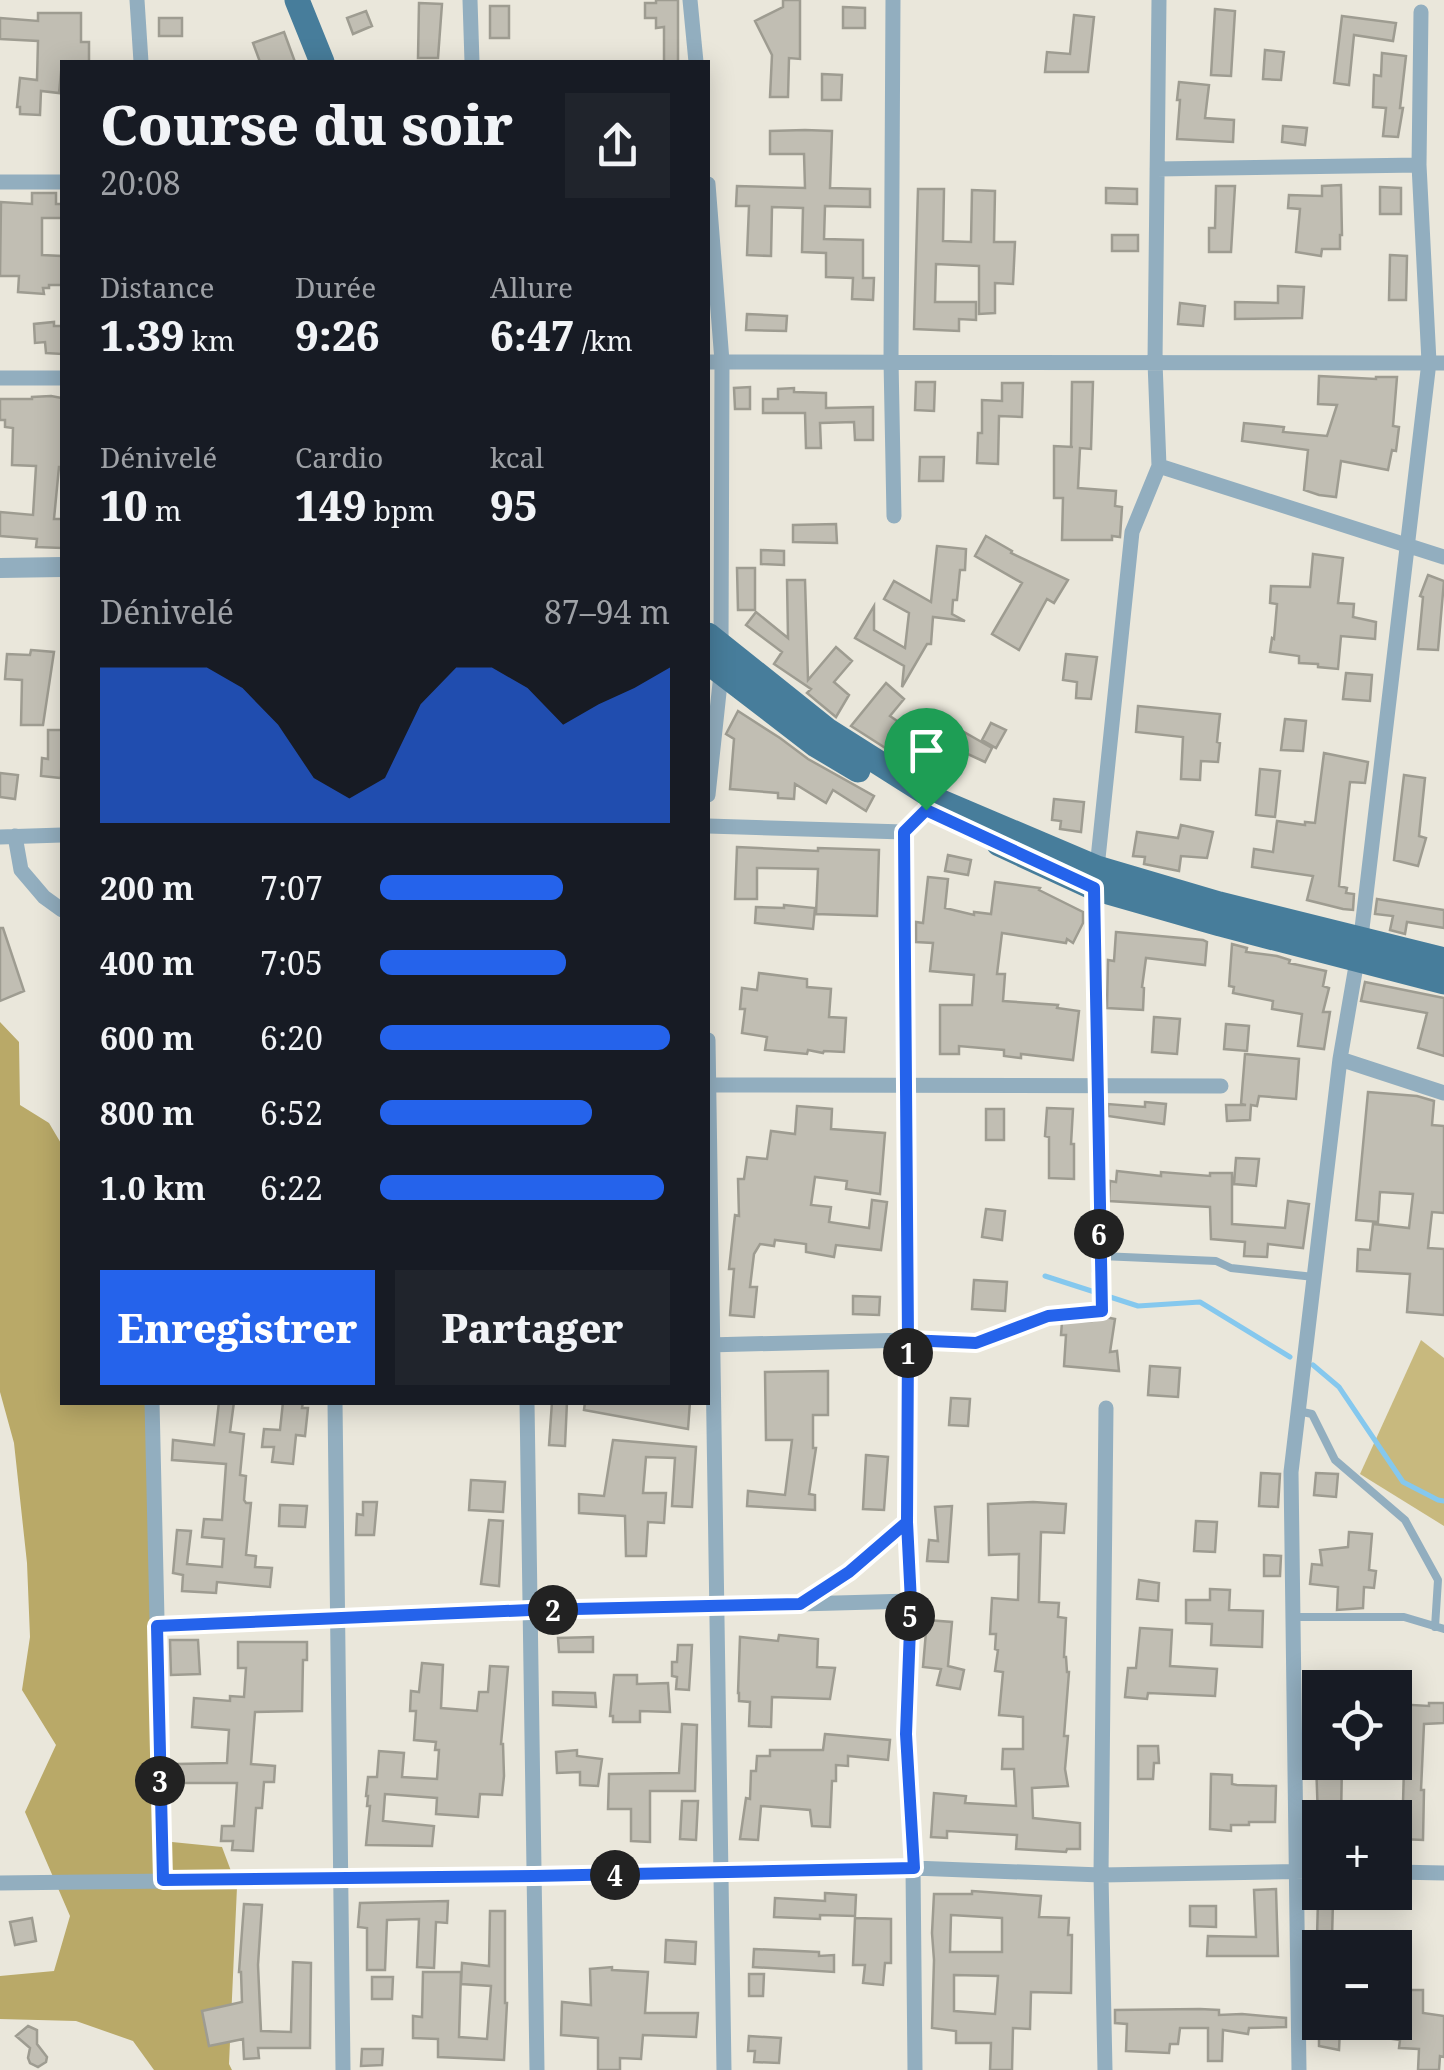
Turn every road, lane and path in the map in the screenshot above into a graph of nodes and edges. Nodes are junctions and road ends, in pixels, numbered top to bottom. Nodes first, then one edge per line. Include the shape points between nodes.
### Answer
1 (137, 0) edge
2 (298, 0) edge
3 (312, 0) edge
4 (470, 0) edge
5 (690, 0) edge
6 (893, 0) edge
7 (1159, 0) edge
8 (1421, 12) dead end
9 (141, 60) edge
10 (321, 60) edge
11 (335, 60) edge
12 (472, 60) edge
13 (696, 60) edge
14 (1419, 165) junction
15 (1157, 169) junction
16 (0, 182) edge
17 (60, 182) edge
18 (710, 235) edge
19 (892, 360) junction
20 (715, 361) edge
21 (1155, 362) junction
22 (1436, 363) edge
23 (0, 378) edge
24 (60, 378) edge
25 (1159, 466) junction
26 (894, 516) dead end
27 (1406, 546) junction
28 (1444, 557) edge
29 (60, 567) edge
30 (0, 568) edge
31 (714, 654) edge
32 (710, 748) edge
33 (926, 810) junction
34 (710, 826) edge
35 (904, 832) junction
36 (60, 835) edge
37 (7, 836) edge
38 (1096, 878) junction
39 (60, 909) edge
40 (1358, 949) junction
41 (1444, 960) edge
42 (1444, 982) edge
43 (1340, 1058) junction
44 (710, 1085) edge
45 (906, 1086) junction
46 (1098, 1086) junction
47 (1220, 1086) dead end
48 (1444, 1093) edge
49 (1099, 1264) junction
50 (1314, 1277) junction
51 (908, 1340) junction
52 (710, 1345) edge
53 (152, 1405) edge
54 (335, 1405) edge
55 (527, 1405) edge
56 (1106, 1408) dead end
57 (1298, 1412) junction
58 (907, 1522) junction
59 (911, 1602) junction
60 (800, 1604) junction
61 (716, 1606) junction
62 (530, 1610) junction
63 (1293, 1617) junction
64 (338, 1619) junction
65 (157, 1626) junction
66 (1440, 1628) edge
67 (914, 1868) junction
68 (1297, 1871) junction
69 (1302, 1871) edge
70 (1412, 1872) edge
71 (720, 1873) junction
72 (1444, 1873) edge
73 (1102, 1875) junction
74 (534, 1876) junction
75 (341, 1878) junction
76 (163, 1880) junction
77 (0, 1883) edge
78 (343, 2070) edge
79 (537, 2070) edge
80 (724, 2070) edge
81 (915, 2070) edge
82 (1105, 2070) edge
83 (1299, 2070) edge

1 - 9 street
2 - 10 main road
3 - 11 main road
4 - 12 street
5 - 13 street
6 - 19 street
7 - 15 street
8 - 14 street
14 - 15 street
14 - 22 street
15 - 21 street
16 - 17 street
18 - 20 street
19 - 20 street
19 - 21 street
19 - 26 street
20 - 31 street
21 - 22 street
21 - 25 street
22 - 27 street
23 - 24 street
25 - 27 street
25 - 38 street via 1132,532
27 - 28 street
27 - 40 street
29 - 30 street
31 - 32 street
31 - 33 main road via 816,745
31 - 38 main road via 940,801
33 - 35 street
33 - 38 main road
34 - 35 street
35 - 45 street
36 - 37 street
37 - 39 street via 22,870
38 - 40 main road via 1220,904
38 - 46 street
40 - 41 main road
40 - 42 main road
40 - 43 street
43 - 48 street
43 - 50 street
44 - 45 street
45 - 46 street
45 - 51 street
46 - 47 street
46 - 49 street
49 - 50 lane via 1216,1261
49 - 51 lane via 1102,1311 1048,1316 976,1343
50 - 57 street
51 - 52 street
51 - 58 street
52 - 61 street
53 - 65 street
54 - 64 street
55 - 62 street
56 - 73 street
57 - 63 street via 1291,1472
57 - 66 lane via 1312,1414 1335,1460 1406,1520 1438,1580
58 - 59 street
58 - 60 path
59 - 60 street
59 - 67 street via 906,1734
60 - 61 street
61 - 62 street
61 - 71 street
62 - 64 street
62 - 74 street
63 - 66 lane via 1404,1617
63 - 68 street
64 - 65 street
64 - 75 street
65 - 76 street
67 - 71 street
67 - 73 street
67 - 81 street
68 - 69 street
68 - 73 street
68 - 83 street
70 - 72 street
71 - 74 street
71 - 80 street
73 - 82 street
74 - 75 street
74 - 79 street
75 - 76 street
75 - 78 street
76 - 77 street

